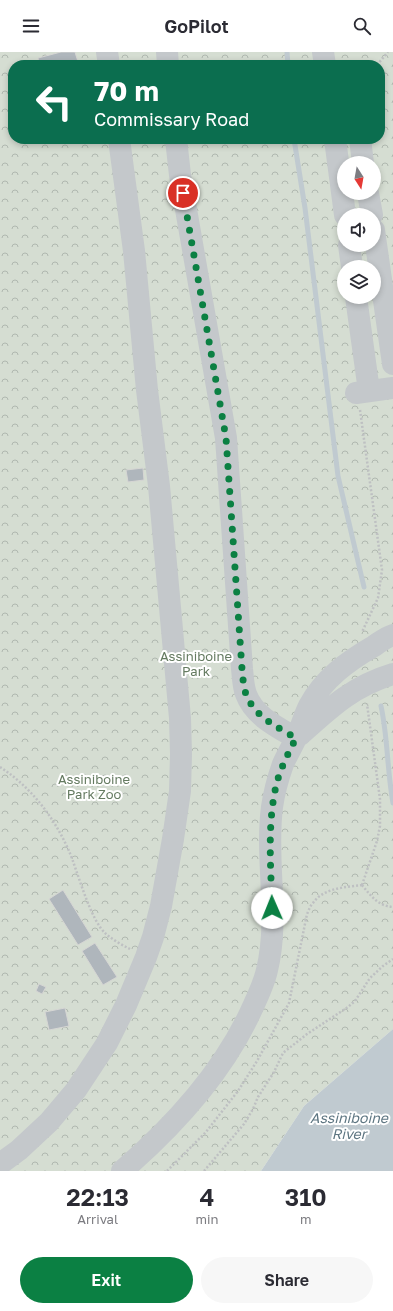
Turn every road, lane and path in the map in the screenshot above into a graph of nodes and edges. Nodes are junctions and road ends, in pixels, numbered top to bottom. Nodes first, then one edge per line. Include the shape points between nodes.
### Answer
1 (388, 52) edge
2 (381, 60) edge
3 (120, 144) edge
4 (177, 144) edge
5 (336, 144) edge
6 (361, 144) edge
7 (363, 156) edge
8 (344, 208) edge
9 (381, 295) edge
10 (356, 304) edge
11 (393, 364) edge
12 (393, 388) edge
13 (362, 392) junction
14 (393, 635) edge
15 (362, 653) junction
16 (393, 674) edge
17 (365, 684) junction
18 (296, 738) junction
19 (0, 767) edge
20 (392, 907) edge
21 (146, 957) junction
22 (393, 960) edge
23 (0, 1164) edge
24 (122, 1171) edge
25 (204, 1171) edge

1 - 2 path
3 - 21 street via 159,486 181,747 180,791 174,839 161,906
4 - 18 street via 226,438 242,669 246,693 249,702 266,720
5 - 8 street
6 - 7 street
9 - 11 street
10 - 13 street
12 - 13 street
13 - 15 path via 360,404 382,570 378,598 361,636
14 - 15 street
15 - 18 street via 345,664 320,689
16 - 17 street
17 - 18 street via 337,702
17 - 20 path via 380,811 377,841 362,885 382,906
18 - 24 street via 283,763 272,808 271,945 267,970 256,1000 232,1047 203,1088 171,1126
19 - 21 path via 38,799 52,819 69,850 99,927 120,944
21 - 23 street via 107,1043 76,1090 49,1122
22 - 25 path via 370,978 348,1007 283,1053 244,1124

